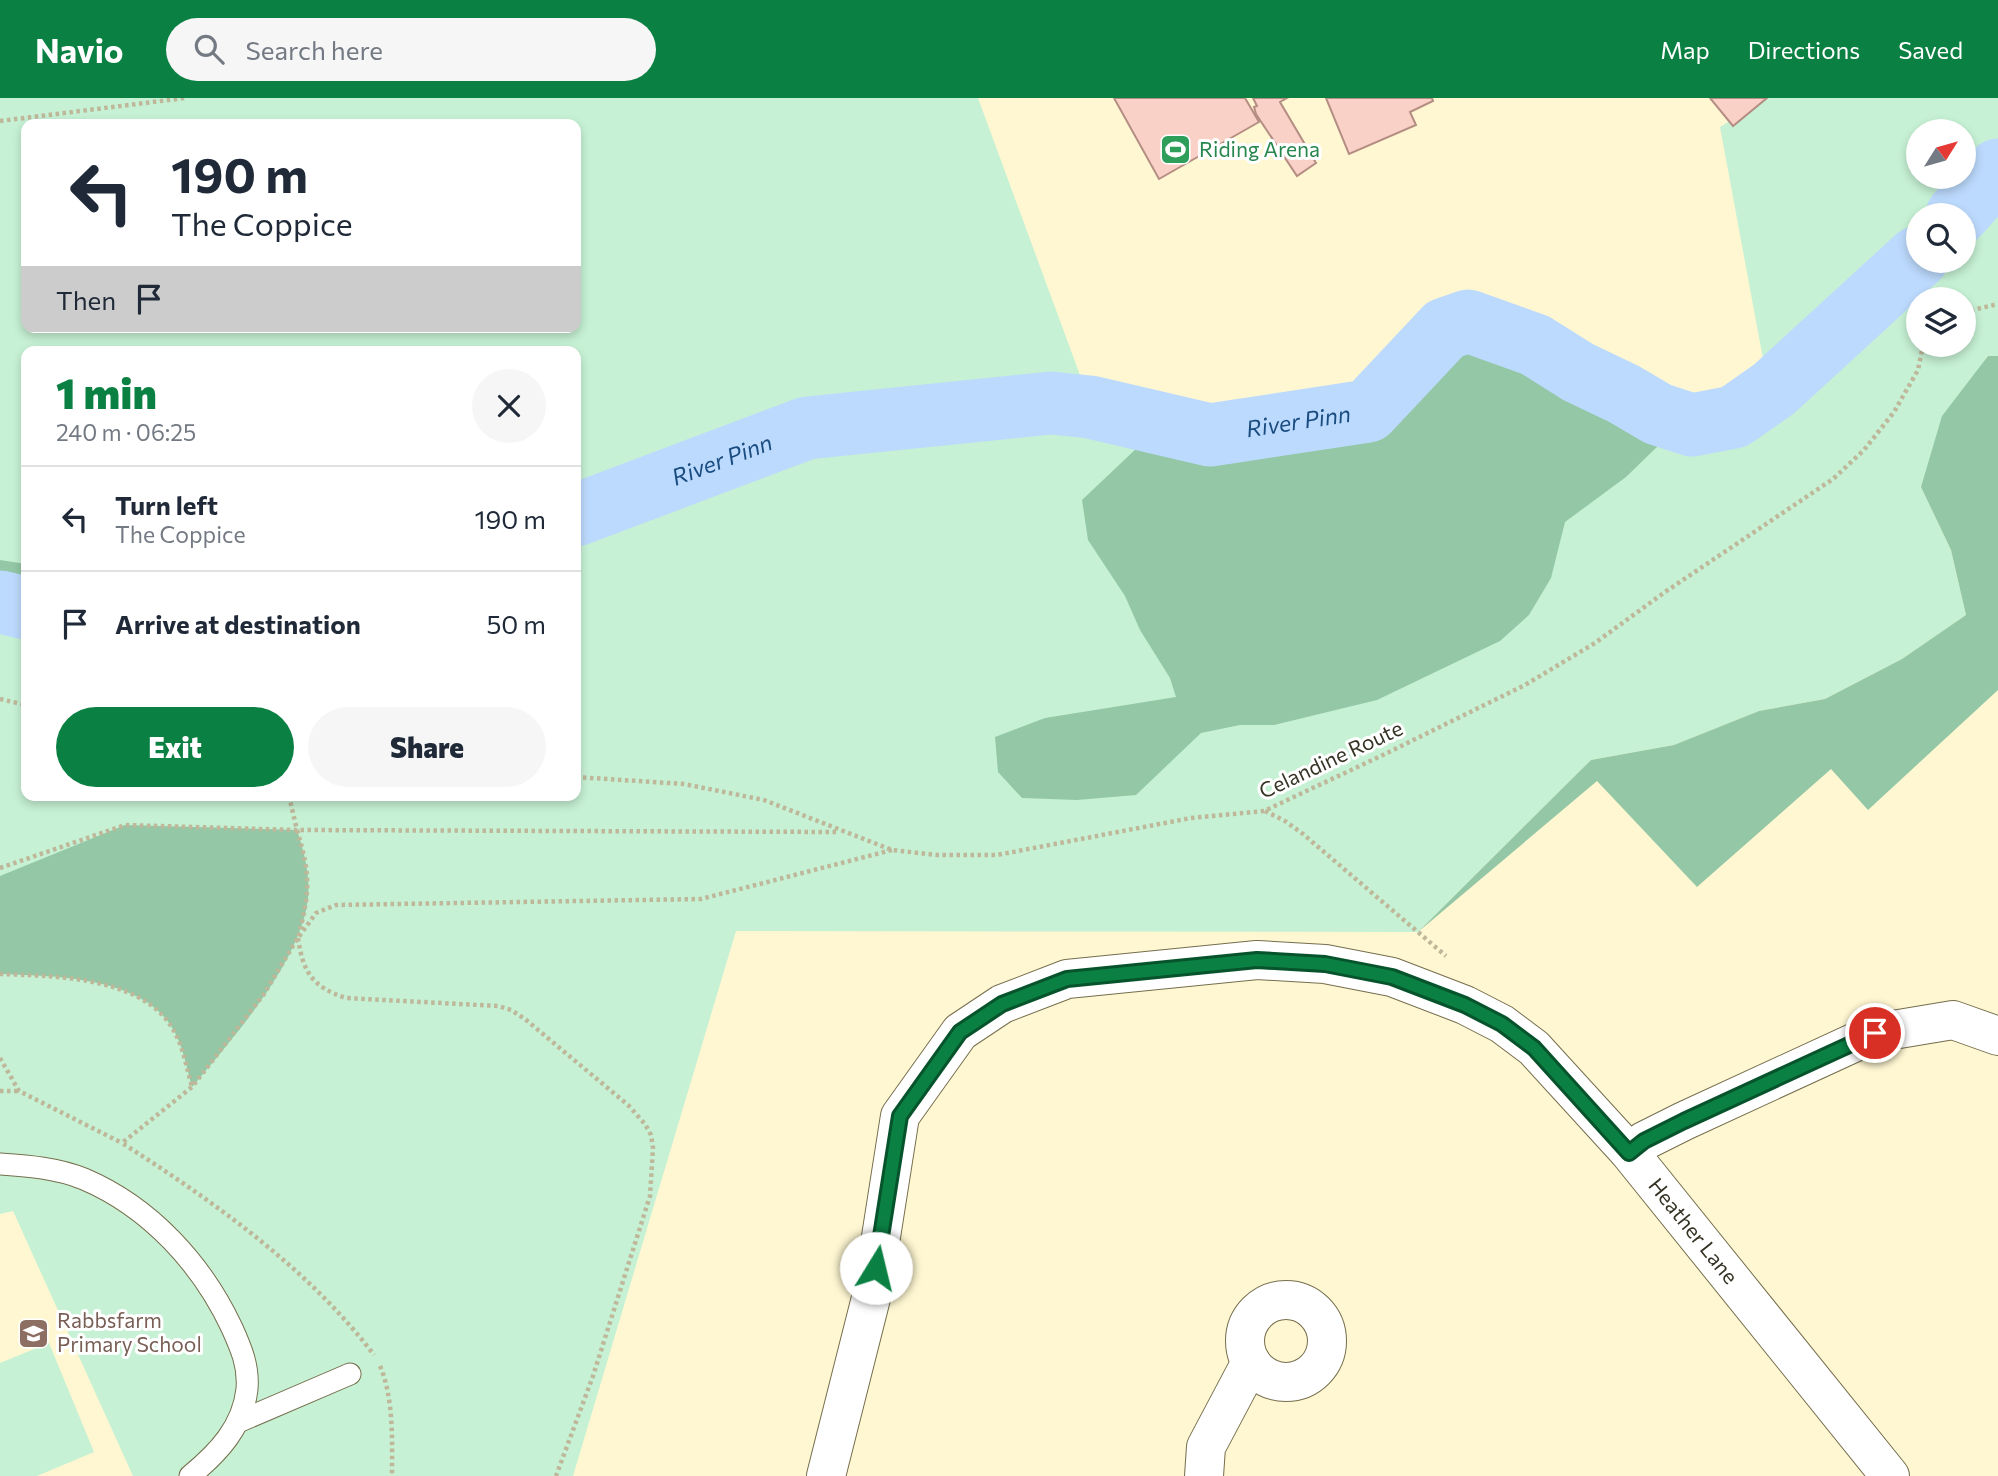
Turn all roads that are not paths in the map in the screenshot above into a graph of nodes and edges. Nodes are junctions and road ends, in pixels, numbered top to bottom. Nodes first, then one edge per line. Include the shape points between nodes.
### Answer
1 (1998, 1036) edge
2 (1629, 1153) junction
3 (0, 1164) edge
4 (1251, 1362) dead end
5 (350, 1374) dead end
6 (238, 1422) junction
7 (190, 1476) edge
8 (826, 1476) edge
9 (1203, 1476) edge
10 (1890, 1476) edge

1 - 2 street via 1953,1020 1875,1033 1684,1121
2 - 8 street, Heather Lane via 1534,1048 1513,1032 1465,1005 1392,977 1325,964 1257,960 1067,979 1002,1004 960,1032 900,1116 872,1294
2 - 10 street, Heather Lane
3 - 6 lane via 51,1168 84,1179 131,1205 166,1234 198,1269 244,1356 247,1389
4 - 9 street via 1206,1447
5 - 6 lane
6 - 7 lane via 225,1444

